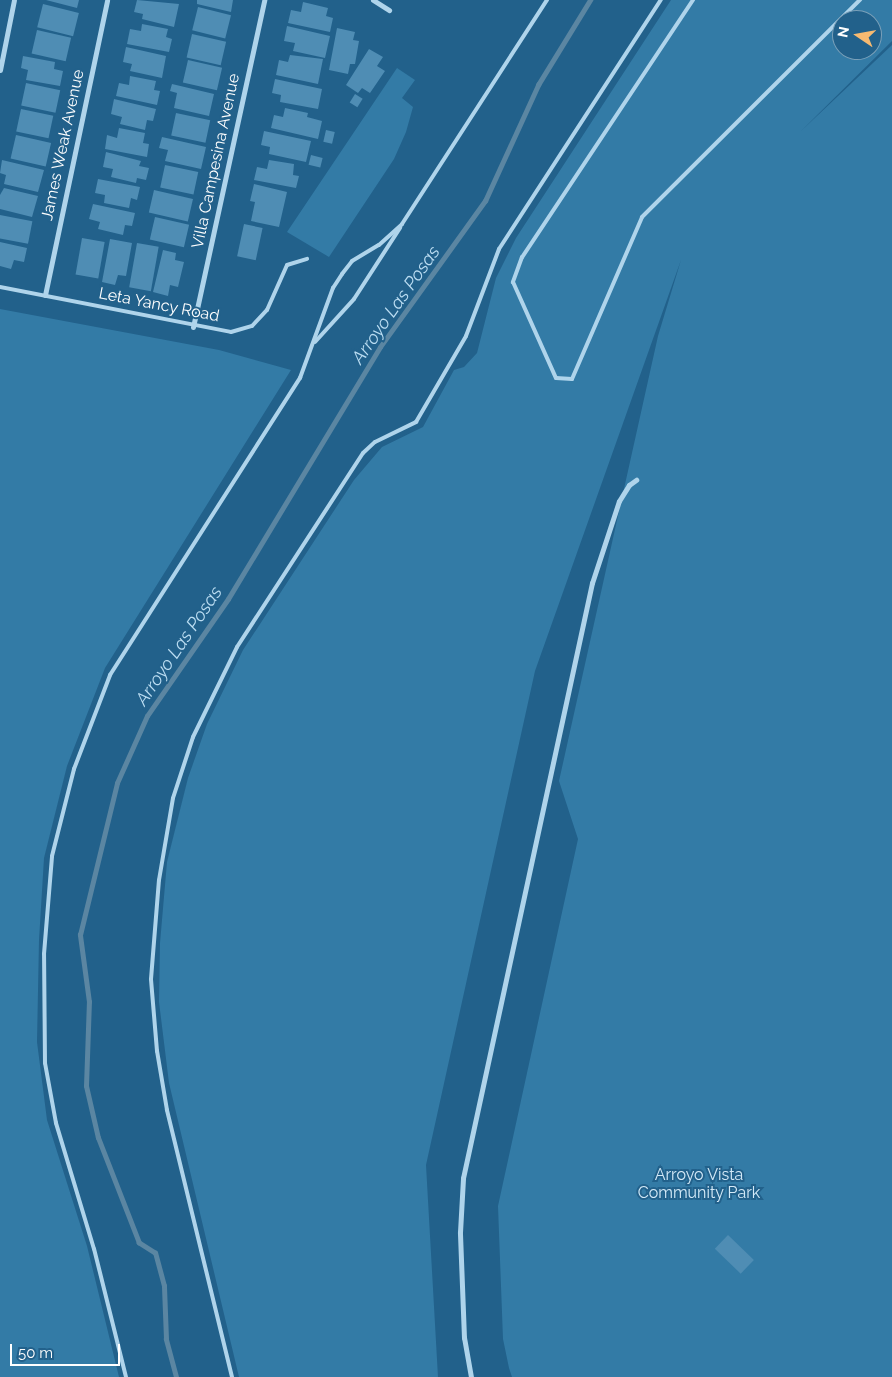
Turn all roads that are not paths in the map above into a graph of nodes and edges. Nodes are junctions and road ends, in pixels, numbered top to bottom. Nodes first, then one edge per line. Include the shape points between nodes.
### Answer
1 (14, 0) edge
2 (107, 0) edge
3 (264, 0) edge
4 (373, 0) edge
5 (547, 0) edge
6 (661, 0) edge
7 (693, 0) edge
8 (860, 0) edge
9 (389, 10) dead end
10 (0, 70) edge
11 (402, 224) junction
12 (307, 260) dead end
13 (0, 288) edge
14 (45, 295) junction
15 (194, 327) junction
16 (313, 344) junction
17 (636, 480) dead end
18 (126, 1377) edge
19 (232, 1377) edge
20 (471, 1377) edge

1 - 10 street
2 - 14 street, James Weak Avenue
3 - 15 street, Villa Campesina Avenue
4 - 9 street
5 - 11 lane
6 - 19 lane via 499,249 466,336 416,422 375,442 363,452 237,646 193,737 174,798 159,880 151,979 157,1051 167,1110
7 - 8 lane via 522,257 513,282 556,378 572,379 642,218
11 - 16 lane via 354,299
11 - 16 lane via 378,245 352,261 342,274 333,288
12 - 15 lane, Leta Yancy Road via 288,265 267,310 252,326 231,332
13 - 14 lane, Leta Yancy Road
14 - 15 lane, Leta Yancy Road
16 - 18 lane via 300,378 110,675 74,769 52,856 44,954 45,1064 56,1123 94,1248
17 - 20 street via 628,485 619,502 592,583 463,1178 460,1232 462,1309

